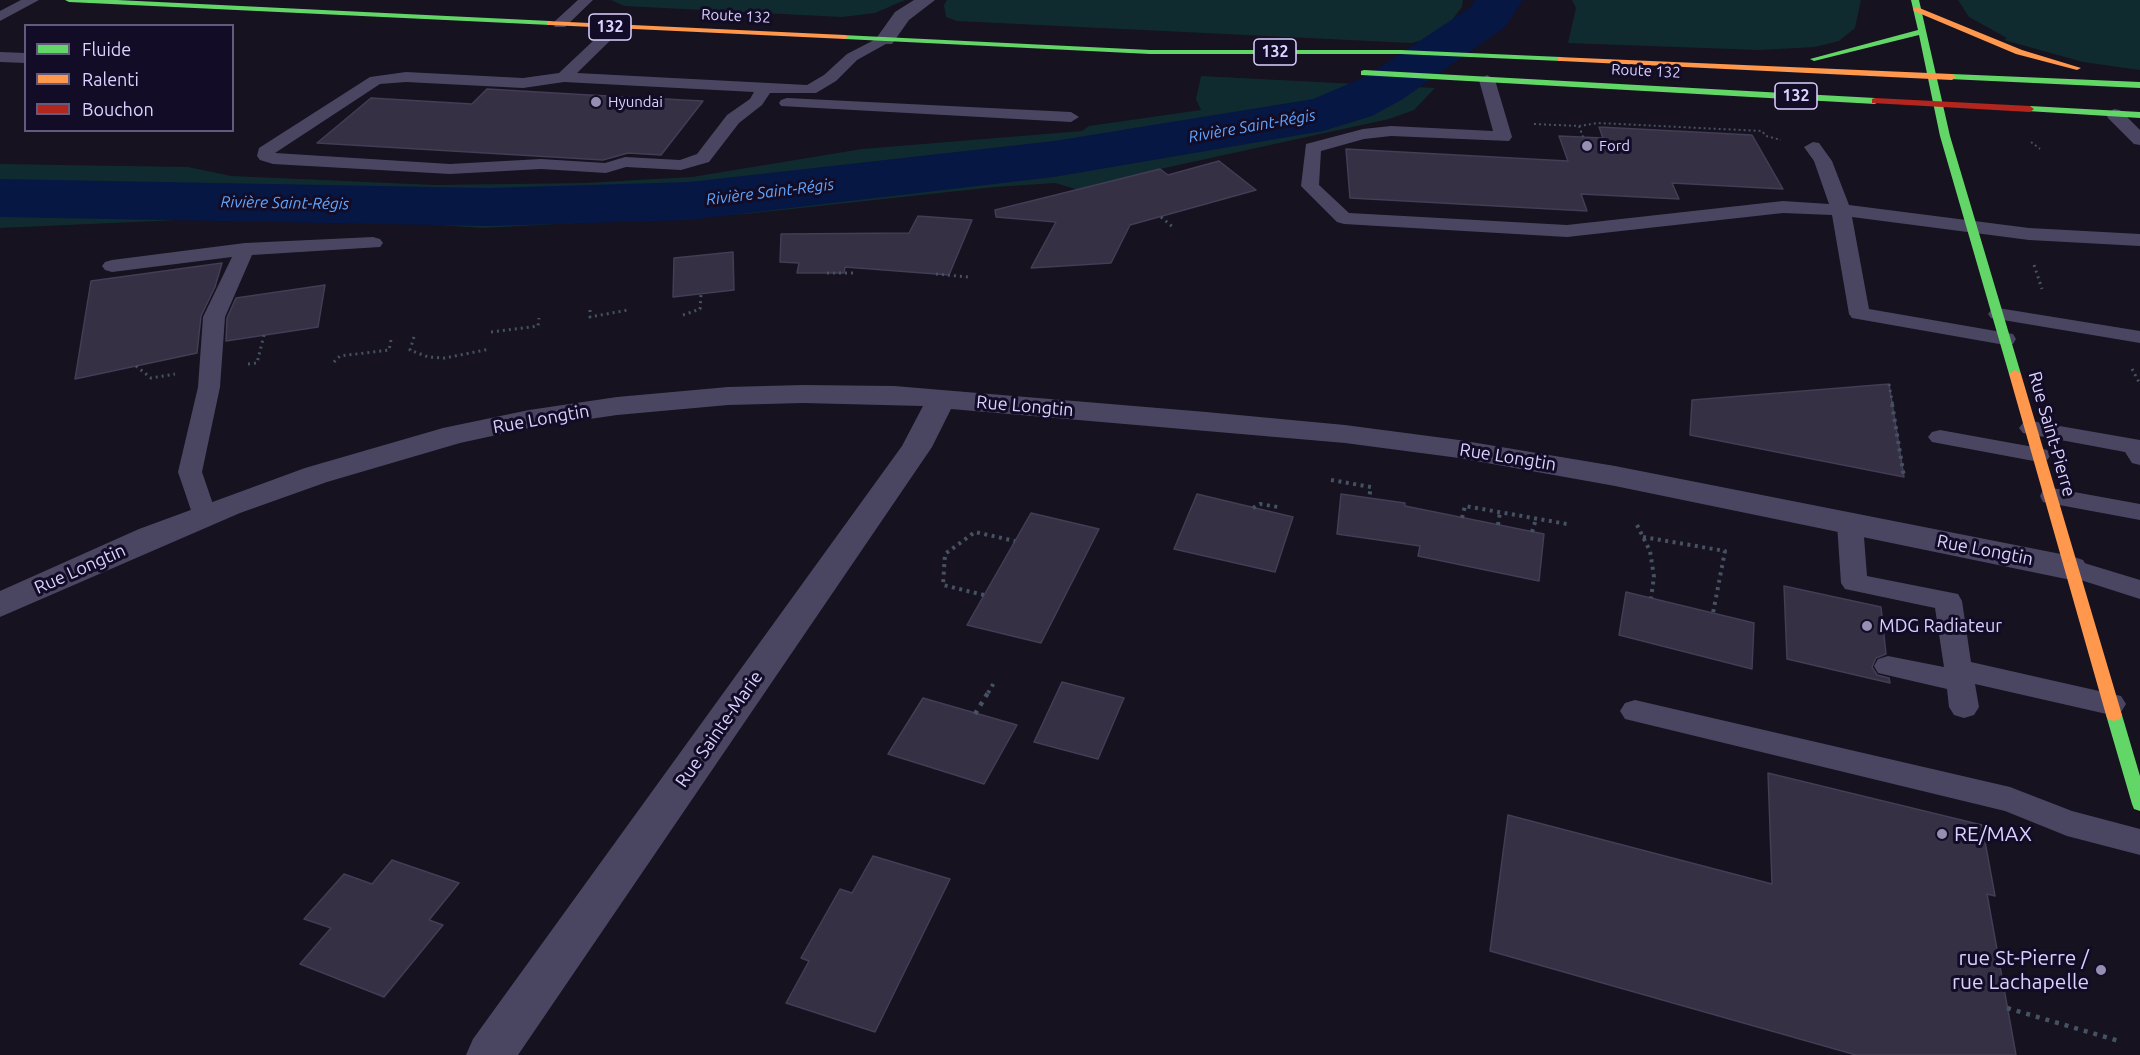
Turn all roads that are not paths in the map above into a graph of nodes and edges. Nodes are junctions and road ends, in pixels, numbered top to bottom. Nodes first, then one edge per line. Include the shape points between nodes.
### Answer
1 (32, 0) edge
2 (69, 0) edge
3 (586, 0) edge
4 (926, 0) edge
5 (138, 2) edge
6 (1916, 5) edge
7 (0, 17) edge
8 (560, 24) junction
9 (616, 27) junction
10 (1921, 32) junction
11 (885, 40) junction
12 (1150, 52) junction
13 (0, 57) edge
14 (24, 58) edge
15 (1299, 67) dead end
16 (1783, 68) junction
17 (1345, 71) dead end
18 (1932, 75) junction
19 (564, 77) junction
20 (1487, 80) junction
21 (2140, 84) edge
22 (760, 95) junction
23 (1938, 105) junction
24 (2114, 114) junction
25 (2140, 115) edge
26 (1071, 117) dead end
27 (2140, 140) edge
28 (1813, 147) dead end
29 (1841, 210) junction
30 (1973, 226) junction
31 (2140, 240) edge
32 (374, 243) dead end
33 (245, 249) junction
34 (112, 266) dead end
35 (1998, 314) junction
36 (2140, 337) edge
37 (2005, 339) junction
38 (941, 399) junction
39 (2031, 428) junction
40 (1940, 437) dead end
41 (2138, 449) edge
42 (2039, 455) junction
43 (2052, 496) junction
44 (2140, 512) edge
45 (204, 516) junction
46 (1850, 524) junction
47 (2071, 568) junction
48 (2140, 590) edge
49 (0, 605) edge
50 (1887, 656) dead end
51 (1960, 680) junction
52 (2111, 704) junction
53 (1635, 711) dead end
54 (2140, 804) edge
55 (2140, 842) edge
56 (490, 1055) edge

1 - 7 lane
2 - 5 main road, Route 132 / 132
3 - 8 lane
4 - 11 street via 902,16
5 - 8 main road, Route 132 / 132
6 - 10 main road, Rue Saint-Pierre
6 - 21 main road via 2028,55
8 - 9 main road, Route 132 / 132
9 - 11 main road, Route 132 / 132
9 - 19 lane
10 - 16 main road
10 - 18 main road, Rue Saint-Pierre
11 - 12 main road, Route 132 / 132
11 - 22 lane via 852,57 810,90
12 - 15 main road, Route 132 / 132
12 - 16 main road, Route 132 / 132 via 1401,52
13 - 14 lane
16 - 18 main road, Route 132 / 132
17 - 20 main road, Route 132 / 132
18 - 21 main road, Route 132 / 132
18 - 23 main road, Rue Saint-Pierre
19 - 22 lane
19 - 22 lane via 524,83 406,77 376,80 269,148 266,156 450,169 541,164 606,168 625,162 681,165 704,158 733,119
20 - 23 main road, Route 132 / 132
20 - 29 lane via 1503,137 1391,131 1334,142 1312,148 1310,186 1344,218 1567,231 1783,207
22 - 26 lane
23 - 24 main road, Route 132 / 132
23 - 30 main road, Rue Saint-Pierre
24 - 25 main road, Route 132 / 132
24 - 27 lane
28 - 29 lane
29 - 30 lane
29 - 37 lane via 1859,314
30 - 31 lane via 2023,234
30 - 35 main road, Rue Saint-Pierre
32 - 33 lane
33 - 34 lane
33 - 45 lane via 214,317 209,387 190,472
35 - 36 lane
35 - 37 main road, Rue Saint-Pierre
37 - 39 main road, Rue Saint-Pierre
38 - 45 street, Rue Longtin via 838,394 728,396 573,412 487,428 363,460
38 - 46 street, Rue Longtin via 1256,425 1448,448 1583,470
38 - 56 street, Rue Sainte-Marie via 917,447
39 - 41 lane
39 - 42 main road, Rue Saint-Pierre
40 - 42 lane
42 - 43 main road, Rue Saint-Pierre
43 - 44 lane
43 - 47 main road, Rue Saint-Pierre
45 - 49 street, Rue Longtin
46 - 47 street, Rue Longtin
46 - 51 lane via 1854,583 1948,601
47 - 48 lane
47 - 52 main road, Rue Saint-Pierre
50 - 51 lane
51 - 52 lane
52 - 54 main road, Rue Saint-Pierre
53 - 55 lane via 2010,800 2067,823

